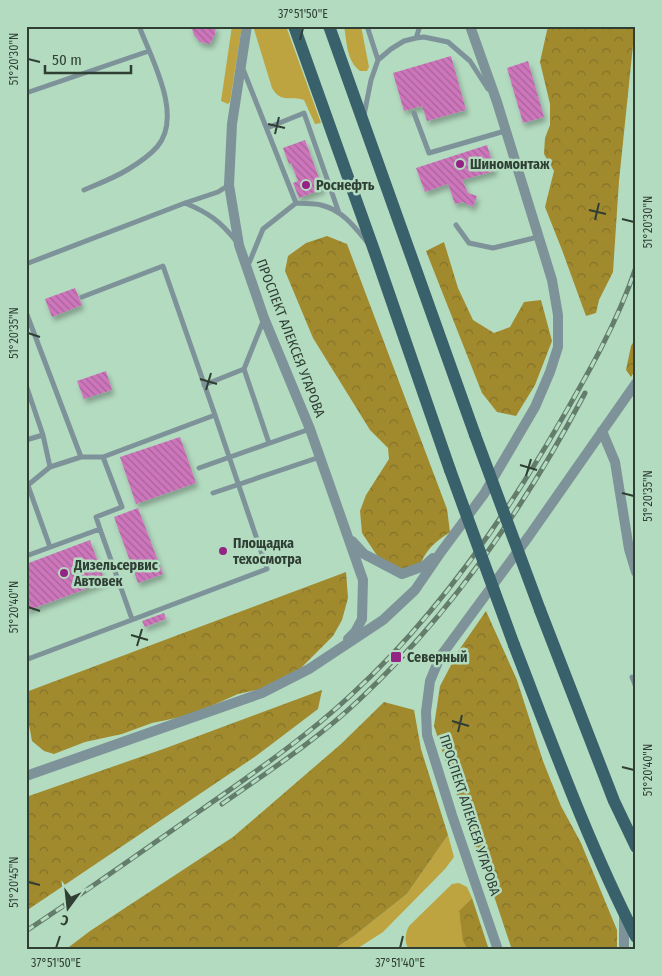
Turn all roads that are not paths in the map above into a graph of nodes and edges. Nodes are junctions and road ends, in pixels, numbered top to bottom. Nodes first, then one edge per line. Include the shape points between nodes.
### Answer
1 (139, 26) edge
2 (247, 26) edge
3 (294, 26) edge
4 (329, 26) edge
5 (367, 26) edge
6 (420, 26) edge
7 (470, 26) edge
8 (416, 38) junction
9 (148, 51) junction
10 (378, 60) junction
11 (241, 64) junction
12 (26, 93) edge
13 (496, 102) junction
14 (414, 113) dead end
15 (364, 120) junction
16 (267, 128) junction
17 (505, 131) junction
18 (229, 185) junction
19 (84, 190) dead end
20 (185, 203) junction
21 (296, 204) junction
22 (339, 213) junction
23 (456, 225) dead end
24 (538, 237) junction
25 (239, 245) junction
26 (375, 253) junction
27 (26, 264) edge
28 (247, 269) junction
29 (82, 297) dead end
30 (26, 312) edge
31 (264, 318) junction
32 (244, 369) junction
33 (636, 383) edge
34 (26, 385) edge
35 (204, 385) junction
36 (216, 415) junction
37 (310, 428) junction
38 (602, 431) junction
39 (43, 435) junction
40 (26, 440) edge
41 (269, 443) junction
42 (81, 457) junction
43 (103, 457) junction
44 (228, 457) junction
45 (320, 457) junction
46 (50, 467) junction
47 (199, 468) dead end
48 (27, 482) edge
49 (238, 485) junction
50 (214, 493) dead end
51 (100, 528) junction
52 (348, 537) junction
53 (50, 547) junction
54 (441, 552) junction
55 (26, 556) edge
56 (636, 572) edge
57 (132, 619) junction
58 (337, 651) junction
59 (26, 654) edge
60 (632, 678) dead end
61 (636, 687) edge
62 (26, 776) edge
63 (636, 847) edge
64 (624, 914) junction
65 (636, 937) edge
66 (498, 950) edge
67 (624, 950) edge

1 - 9 lane
2 - 11 street, ПРОСПЕКТ АЛЕКСЕЯ УГАРОВА
3 - 26 main road
4 - 15 main road
5 - 10 lane
6 - 8 lane
7 - 13 street, ПРОСПЕКТ АЛЕКСЕЯ УГАРОВА
8 - 10 lane via 404,41
8 - 13 lane via 448,42 470,61
9 - 12 lane
9 - 19 lane via 166,97 166,130 158,146 126,171
10 - 15 lane
11 - 16 lane
11 - 18 street, ПРОСПЕКТ АЛЕКСЕЯ УГАРОВА via 232,124
13 - 17 street, ПРОСПЕКТ АЛЕКСЕЯ УГАРОВА
14 - 17 lane via 429,153
15 - 63 main road, bridge via 540,610 614,801
16 - 21 lane
16 - 22 lane via 304,113
17 - 24 street, ПРОСПЕКТ АЛЕКСЕЯ УГАРОВА
18 - 20 lane
18 - 25 street, ПРОСПЕКТ АЛЕКСЕЯ УГАРОВА
20 - 25 lane via 222,224
20 - 27 lane
21 - 22 lane via 321,205
21 - 28 lane via 263,229
22 - 26 lane
23 - 24 lane via 469,243 493,248
24 - 54 street, ПРОСПЕКТ АЛЕКСЕЯ УГАРОВА via 552,280 558,315 558,347 535,407 484,494
25 - 28 street, ПРОСПЕКТ АЛЕКСЕЯ УГАРОВА
26 - 64 main road, bridge via 514,644 573,797
28 - 31 street, ПРОСПЕКТ АЛЕКСЕЯ УГАРОВА
29 - 35 lane via 163,266
30 - 42 lane
31 - 32 lane
31 - 37 street, ПРОСПЕКТ АЛЕКСЕЯ УГАРОВА
32 - 35 lane
32 - 41 lane
33 - 38 street, ПРОСПЕКТ АЛЕКСЕЯ УГАРОВА
34 - 39 lane
35 - 36 lane
36 - 43 lane
36 - 44 lane
37 - 41 lane
37 - 45 street, ПРОСПЕКТ АЛЕКСЕЯ УГАРОВА
38 - 56 street via 615,462
38 - 66 street, ПРОСПЕКТ АЛЕКСЕЯ УГАРОВА via 440,658 430,681 426,712 428,736
39 - 40 lane
39 - 46 lane
41 - 44 lane
42 - 43 lane
42 - 46 lane
43 - 51 lane via 122,507 96,517
44 - 47 lane
44 - 49 lane
45 - 49 lane
45 - 52 street, ПРОСПЕКТ АЛЕКСЕЯ УГАРОВА
46 - 48 lane
48 - 53 lane
49 - 50 lane
49 - 57 lane via 267,569
51 - 53 lane
51 - 57 lane
52 - 54 street, ПРОСПЕКТ АЛЕКСЕЯ УГАРОВА via 364,554 402,574 424,566
52 - 58 street, ПРОСПЕКТ АЛЕКСЕЯ УГАРОВА via 363,580 362,619
53 - 55 lane
54 - 58 street, ПРОСПЕКТ АЛЕКСЕЯ УГАРОВА via 415,590 383,620
57 - 59 lane via 28,659
58 - 62 street, ПРОСПЕКТ АЛЕКСЕЯ УГАРОВА via 262,693
60 - 61 lane
64 - 65 main road
64 - 67 street

